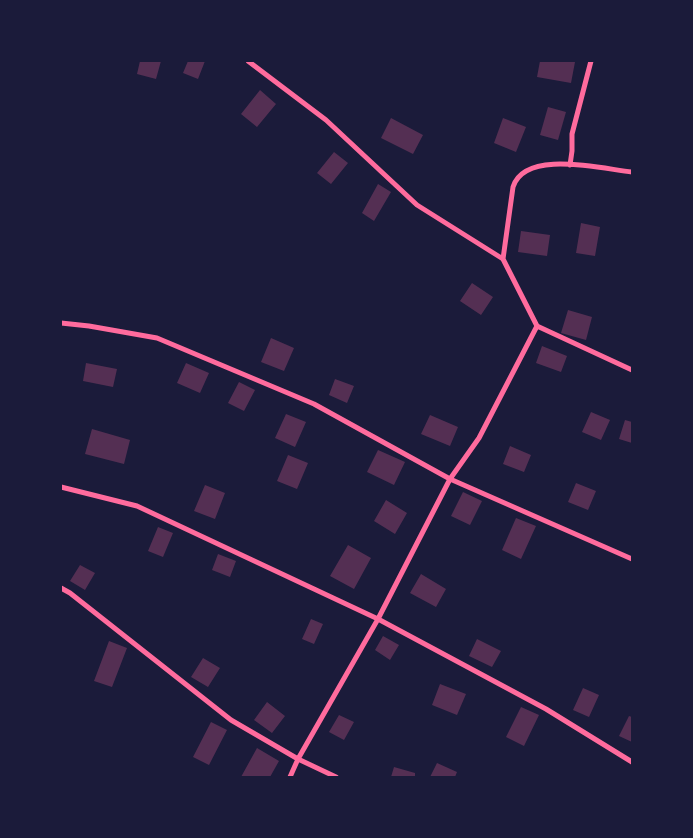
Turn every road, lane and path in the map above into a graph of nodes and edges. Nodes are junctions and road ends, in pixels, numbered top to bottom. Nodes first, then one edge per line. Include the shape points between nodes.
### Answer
1 (248, 61) edge
2 (591, 61) edge
3 (570, 165) junction
4 (632, 172) edge
5 (503, 259) junction
6 (61, 323) edge
7 (537, 326) junction
8 (632, 370) edge
9 (450, 479) junction
10 (61, 487) edge
11 (632, 559) edge
12 (61, 588) edge
13 (378, 619) junction
14 (298, 759) junction
15 (632, 762) edge
16 (290, 777) edge
17 (336, 777) edge

1 - 5 street via 326,120 417,205
2 - 3 street via 572,134
3 - 4 street
3 - 5 street via 534,167 518,177
5 - 7 street
6 - 9 street via 157,338 314,404
7 - 8 street
7 - 9 street via 478,438
9 - 11 street
9 - 13 street
10 - 13 street via 137,506
12 - 14 street via 232,720
13 - 14 street
13 - 15 street via 546,709
14 - 16 street
14 - 17 street

